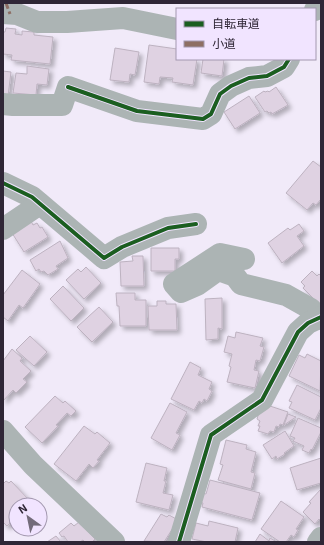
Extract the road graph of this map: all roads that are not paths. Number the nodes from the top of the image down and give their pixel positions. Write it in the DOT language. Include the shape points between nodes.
graph roads {
  1 [pos="124,10"];
  2 [pos="3,13"];
  3 [pos="176,29"];
  4 [pos="289,60"];
  5 [pos="3,104"];
  6 [pos="3,183"];
  7 [pos="40,204"];
  8 [pos="196,224"];
  9 [pos="3,229"];
  10 [pos="244,260"];
  11 [pos="319,318"];
  12 [pos="3,431"];
  13 [pos="321,538"];
  14 [pos="114,542"];
  15 [pos="179,542"];
  16 [pos="318,542"];
  1 -- 2 [label="street" via="67,22 37,22 17,14"];
  1 -- 3 [label="street"];
  4 -- 5 [label="street" via="267,76 249,78 231,86 220,94 211,114 202,119 137,111 68,87 62,105"];
  6 -- 7 [label="street" via="32,197"];
  7 -- 8 [label="street" via="104,258 122,247 168,228"];
  7 -- 9 [label="street"];
  10 -- 11 [label="street" via="220,254 174,284 181,292 197,285 218,270 235,276 240,284 286,295 311,309"];
  11 -- 15 [label="street" via="298,332 262,400 211,435"];
  12 -- 14 [label="street" via="33,465"];
  13 -- 16 [label="street"];
}
